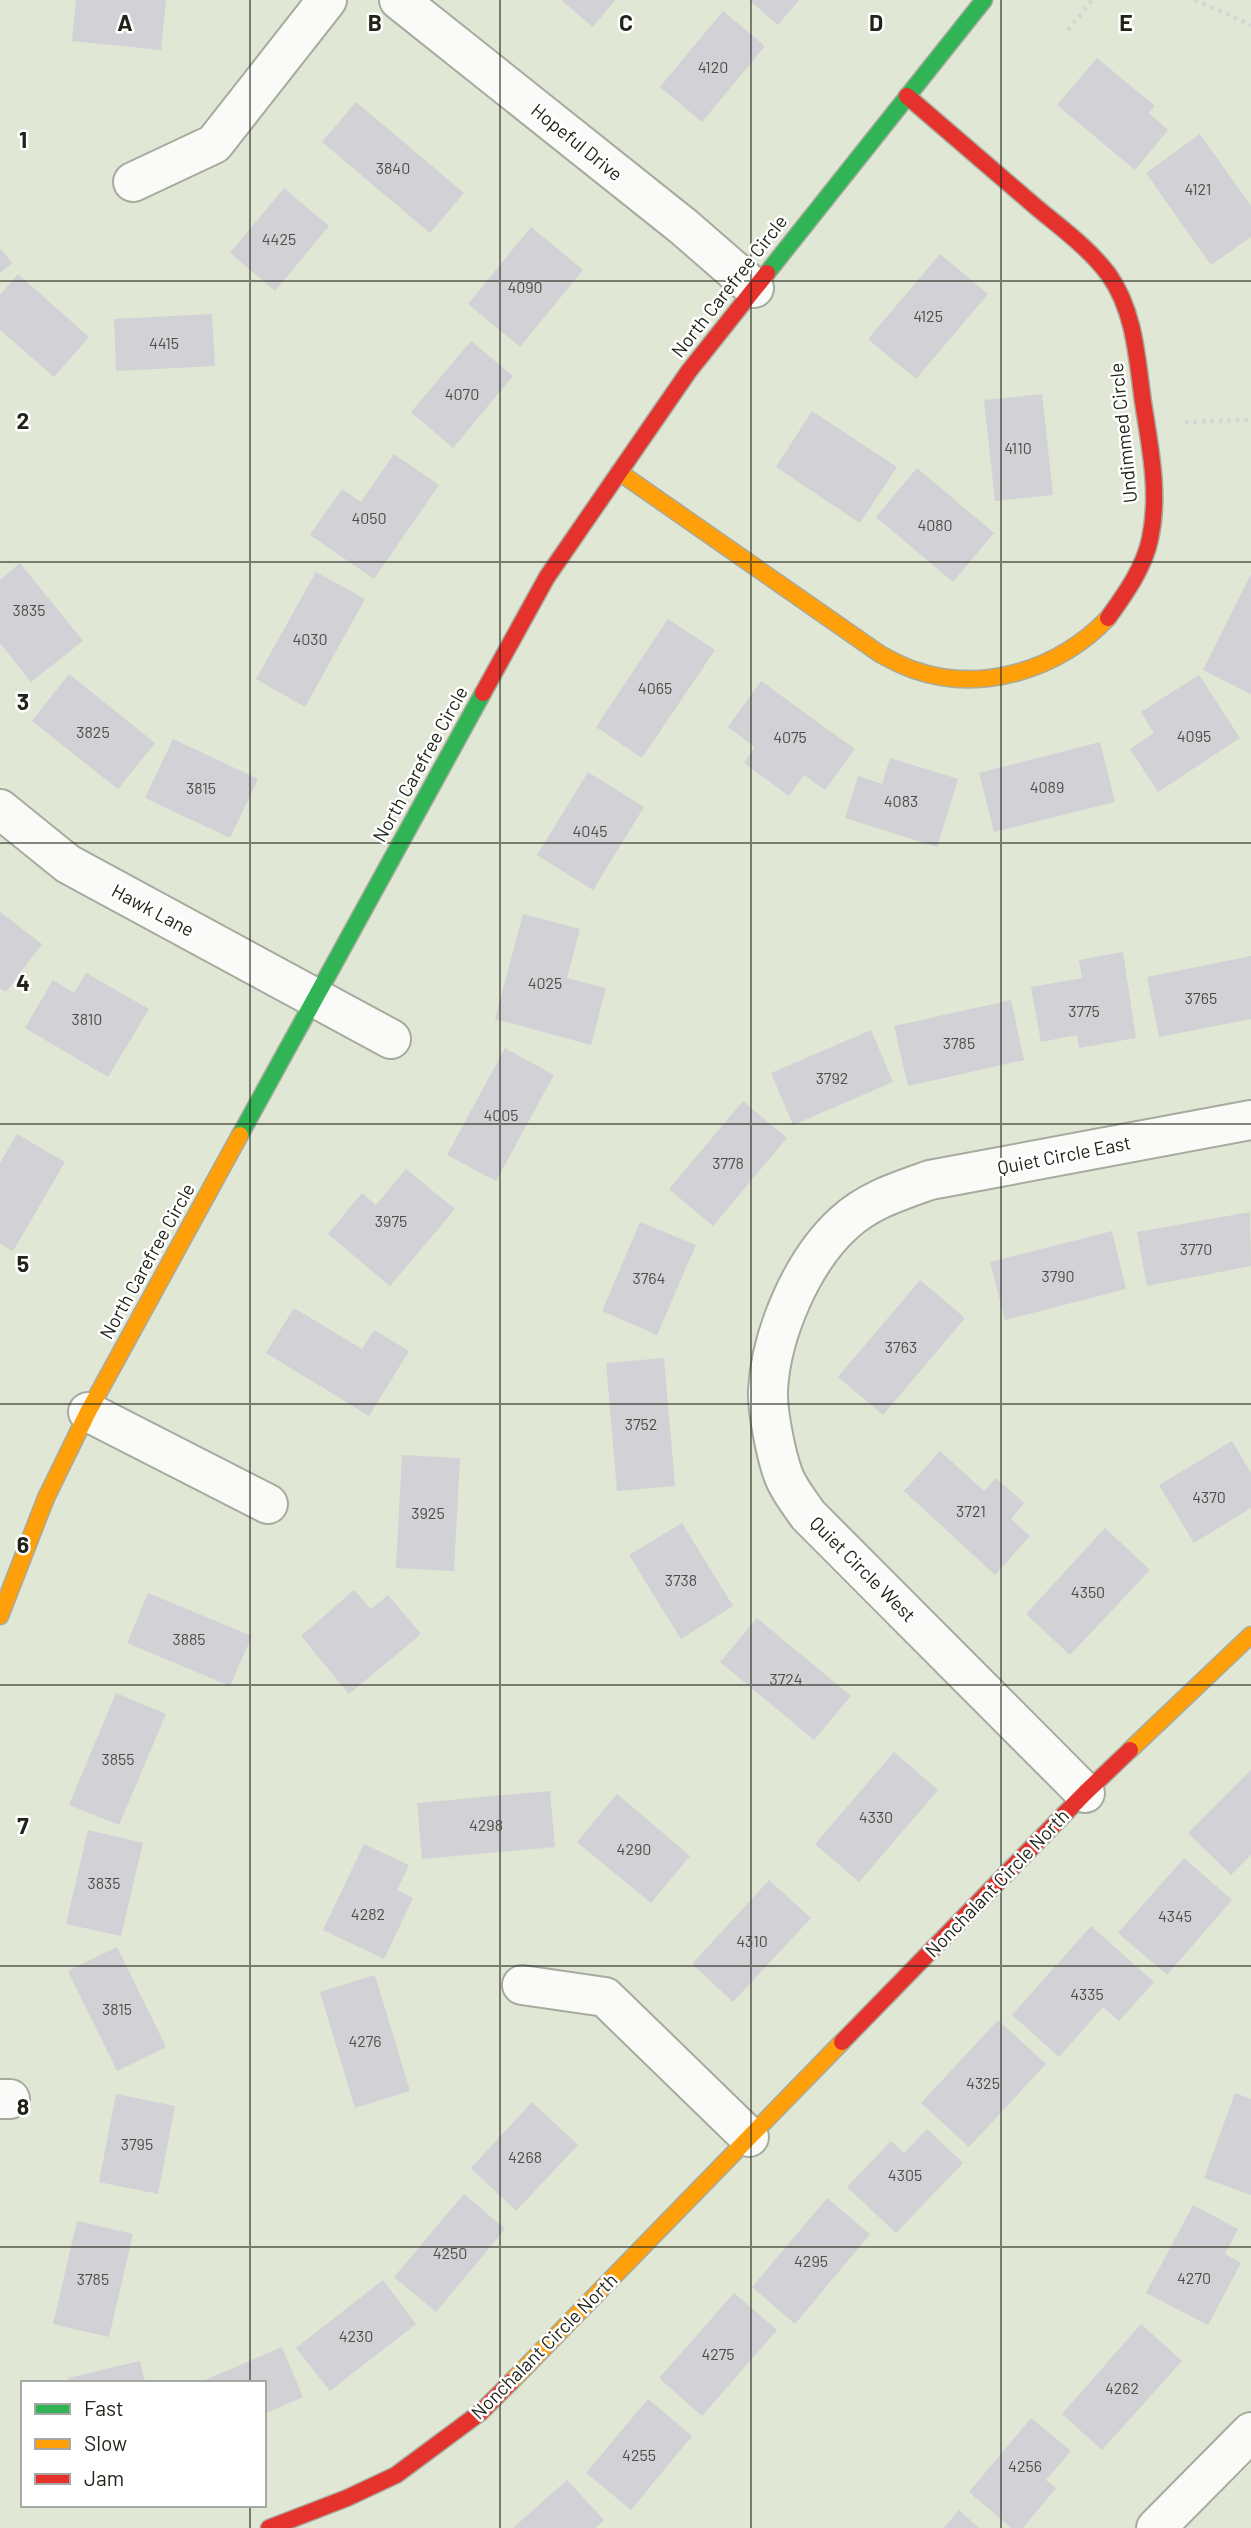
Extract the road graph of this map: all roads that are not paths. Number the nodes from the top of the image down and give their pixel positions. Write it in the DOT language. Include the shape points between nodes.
graph roads {
  1 [pos="327,0"];
  2 [pos="399,0"];
  3 [pos="984,0"];
  4 [pos="907,96"];
  5 [pos="133,181"];
  6 [pos="754,288"];
  7 [pos="619,472"];
  8 [pos="0,809"];
  9 [pos="315,998"];
  10 [pos="391,1039"];
  11 [pos="1251,1120"];
  12 [pos="880,1198"];
  13 [pos="88,1412"];
  14 [pos="268,1504"];
  15 [pos="0,1616"];
  16 [pos="1251,1635"];
  17 [pos="1085,1793"];
  18 [pos="522,1985"];
  19 [pos="749,2137"];
  20 [pos="1251,2432"];
  21 [pos="269,2528"];
  22 [pos="1156,2528"];
  1 -- 5 [label="street" via="214,144"];
  2 -- 6 [label="street, Hopeful Drive"];
  3 -- 4 [label="street, North Carefree Circle"];
  4 -- 6 [label="street, North Carefree Circle"];
  4 -- 7 [label="street, Undimmed Circle" via="1097,261 1130,315 1154,486 1152,524 1137,574 1114,612 1080,645 1044,665 1000,678 956,678 916,671 880,654"];
  6 -- 7 [label="street, North Carefree Circle"];
  7 -- 9 [label="street, North Carefree Circle" via="547,577"];
  8 -- 9 [label="street, Hawk Lane" via="68,864"];
  9 -- 10 [label="street, Hawk Lane"];
  9 -- 13 [label="street, North Carefree Circle"];
  11 -- 12 [label="street, Quiet Circle East" via="930,1180"];
  12 -- 17 [label="street, Quiet Circle West" via="844,1223 816,1256 777,1336 768,1391 783,1476 808,1515"];
  13 -- 14 [label="street"];
  13 -- 15 [label="street, North Carefree Circle" via="46,1498"];
  16 -- 17 [label="street, Nonchalant Circle North"];
  17 -- 19 [label="street, Nonchalant Circle North"];
  18 -- 19 [label="street" via="605,1997"];
  19 -- 21 [label="street, Nonchalant Circle North" via="481,2412 396,2475"];
  20 -- 22 [label="street"];
}
